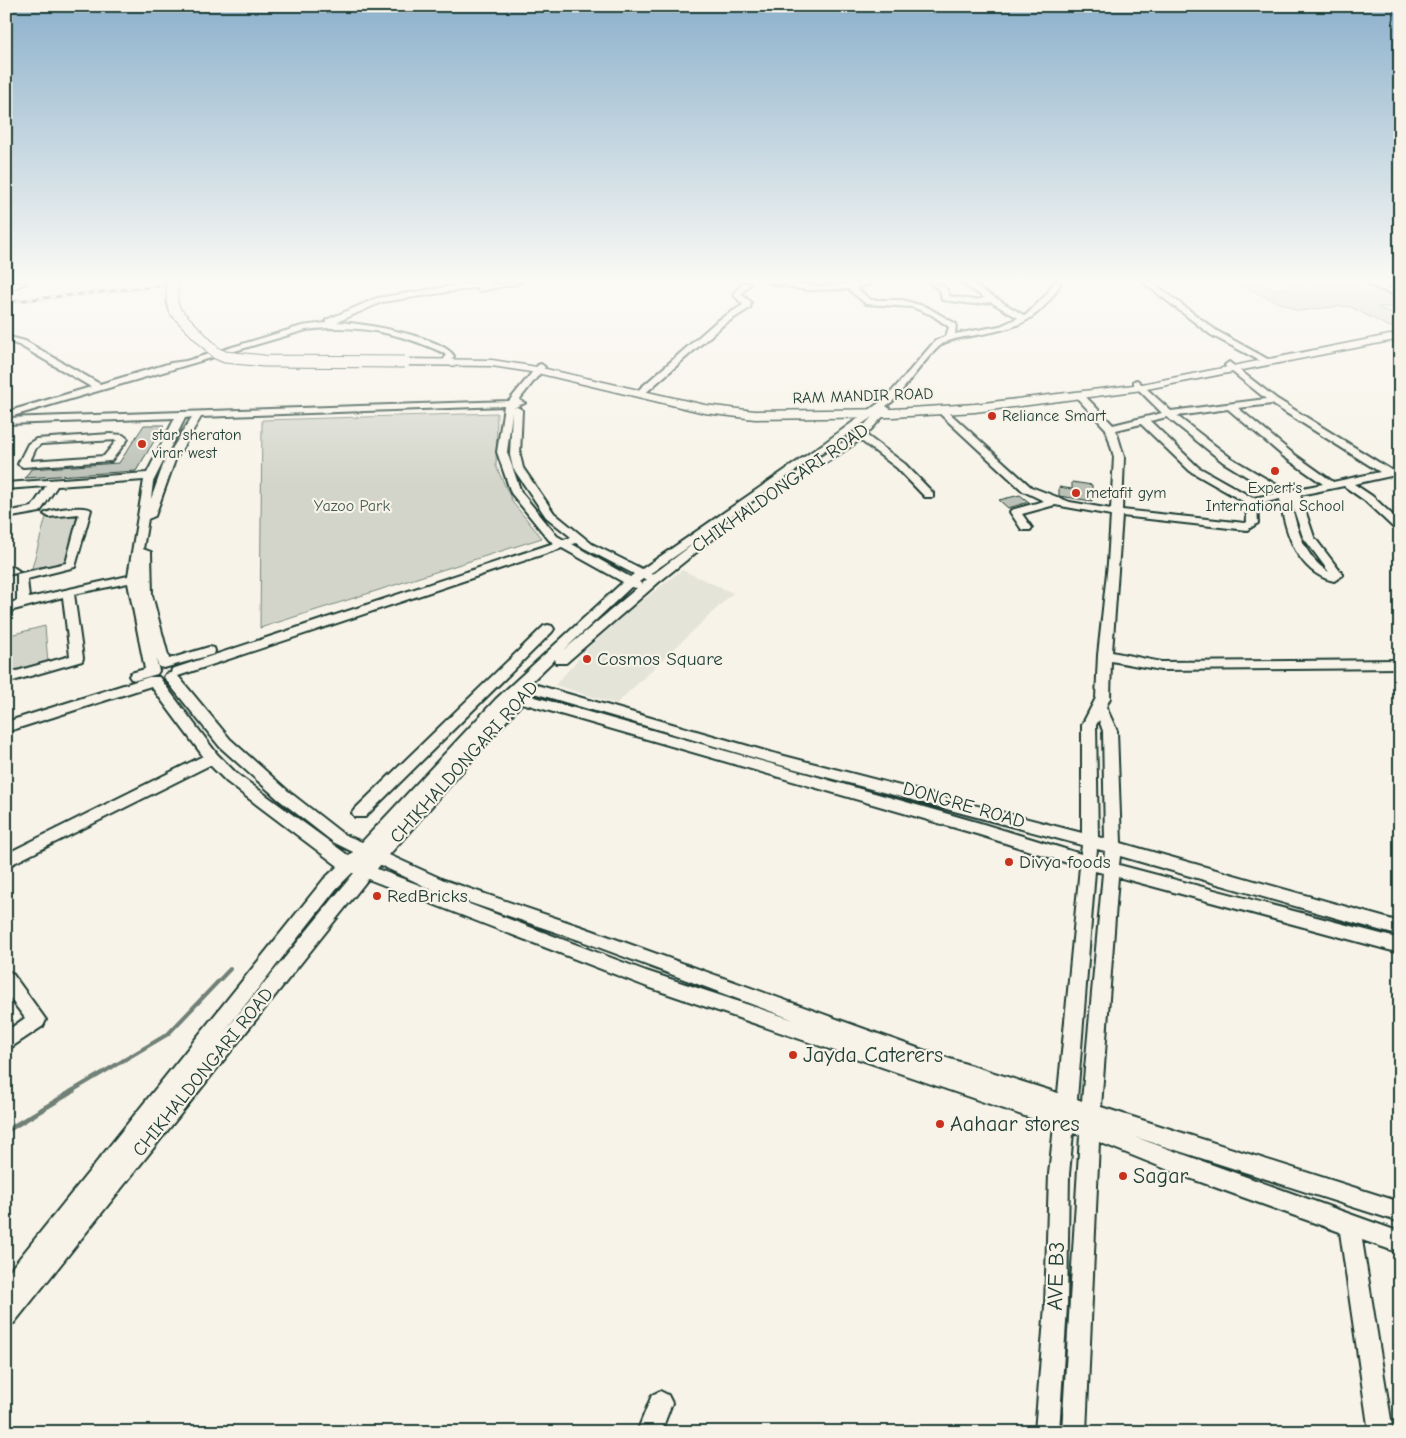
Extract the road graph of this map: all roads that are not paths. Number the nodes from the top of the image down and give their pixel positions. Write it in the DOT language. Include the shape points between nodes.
graph roads {
  1 [pos="34,350"];
  2 [pos="213,350"];
  3 [pos="230,350"];
  4 [pos="235,350"];
  5 [pos="446,350"];
  6 [pos="689,350"];
  7 [pos="931,350"];
  8 [pos="1247,350"];
  9 [pos="1310,350"];
  10 [pos="1321,350"];
  11 [pos="407,359"];
  12 [pos="448,359"];
  13 [pos="1266,360"];
  14 [pos="187,364"];
  15 [pos="1232,367"];
  16 [pos="544,370"];
  17 [pos="1139,385"];
  18 [pos="99,387"];
  19 [pos="642,391"];
  20 [pos="1081,396"];
  21 [pos="1274,401"];
  22 [pos="515,405"];
  23 [pos="1231,407"];
  24 [pos="880,409"];
  25 [pos="941,410"];
  26 [pos="1170,414"];
  27 [pos="197,416"];
  28 [pos="181,417"];
  29 [pos="1142,419"];
  30 [pos="8,420"];
  31 [pos="121,422"];
  32 [pos="70,423"];
  33 [pos="1111,428"];
  34 [pos="860,435"];
  35 [pos="110,437"];
  36 [pos="58,439"];
  37 [pos="1394,472"];
  38 [pos="151,476"];
  39 [pos="1345,482"];
  40 [pos="53,483"];
  41 [pos="1331,485"];
  42 [pos="6,486"];
  43 [pos="1289,494"];
  44 [pos="929,495"];
  45 [pos="1053,502"];
  46 [pos="1251,502"];
  47 [pos="1117,512"];
  48 [pos="49,514"];
  49 [pos="6,515"];
  50 [pos="1026,528"];
  51 [pos="1400,528"];
  52 [pos="574,535"];
  53 [pos="557,541"];
  54 [pos="1325,558"];
  55 [pos="1310,560"];
  56 [pos="133,578"];
  57 [pos="642,581"];
  58 [pos="68,592"];
  59 [pos="7,604"];
  60 [pos="23,604"];
  61 [pos="548,629"];
  62 [pos="1400,654"];
  63 [pos="1104,655"];
  64 [pos="1242,662"];
  65 [pos="1400,664"];
  66 [pos="171,669"];
  67 [pos="153,675"];
  68 [pos="6,679"];
  69 [pos="524,692"];
  70 [pos="1100,709"];
  71 [pos="6,717"];
  72 [pos="6,728"];
  73 [pos="212,758"];
  74 [pos="360,813"];
  75 [pos="1090,841"];
  76 [pos="1113,847"];
  77 [pos="372,853"];
  78 [pos="6,861"];
  79 [pos="1089,863"];
  80 [pos="357,868"];
  81 [pos="1112,869"];
  82 [pos="1400,929"];
  83 [pos="1400,946"];
  84 [pos="6,980"];
  85 [pos="8,1037"];
  86 [pos="1064,1111"];
  87 [pos="1091,1121"];
  88 [pos="1400,1212"];
  89 [pos="1349,1225"];
  90 [pos="1400,1243"];
  91 [pos="6,1293"];
  92 [pos="6,1314"];
  93 [pos="660,1403"];
  94 [pos="649,1432"];
  95 [pos="1047,1432"];
  96 [pos="1074,1432"];
  97 [pos="1381,1432"];
  1 -- 18 [label="street"];
  2 -- 11 [label="main road, RAM MANDIR ROAD, bridge" via="225,357 264,361"];
  3 -- 11 [label="main road" via="236,354 266,357"];
  4 -- 14 [label="street"];
  5 -- 12 [label="street"];
  6 -- 19 [label="street"];
  7 -- 24 [label="street" via="906,383"];
  8 -- 13 [label="street"];
  9 -- 13 [label="main road"];
  10 -- 13 [label="main road"];
  11 -- 12 [label="main road, RAM MANDIR ROAD"];
  12 -- 16 [label="main road, RAM MANDIR ROAD"];
  13 -- 15 [label="main road"];
  14 -- 18 [label="street"];
  14 -- 30 [label="street" via="177,370"];
  15 -- 17 [label="main road"];
  15 -- 21 [label="street"];
  16 -- 19 [label="main road, RAM MANDIR ROAD"];
  16 -- 22 [label="street"];
  17 -- 20 [label="main road, RAM MANDIR ROAD"];
  17 -- 24 [label="main road"];
  17 -- 26 [label="street"];
  18 -- 30 [label="street"];
  19 -- 24 [label="main road, RAM MANDIR ROAD" via="705,409 755,415"];
  20 -- 25 [label="main road, RAM MANDIR ROAD"];
  20 -- 33 [label="street"];
  21 -- 23 [label="street"];
  21 -- 37 [label="street"];
  22 -- 27 [label="street"];
  22 -- 52 [label="street" via="518,468 550,515"];
  22 -- 53 [label="street" via="502,452 516,493"];
  23 -- 26 [label="street"];
  23 -- 41 [label="street" via="1287,454"];
  24 -- 25 [label="main road, RAM MANDIR ROAD"];
  24 -- 34 [label="street, CHIKHALDONGARI ROAD"];
  24 -- 57 [label="street, CHIKHALDONGARI ROAD"];
  25 -- 45 [label="street" via="1027,489"];
  26 -- 29 [label="street"];
  26 -- 43 [label="street" via="1226,460"];
  27 -- 28 [label="street"];
  27 -- 66 [label="street" via="170,460 151,510 145,555 149,612"];
  28 -- 30 [label="street"];
  28 -- 31 [label="street"];
  28 -- 38 [label="street"];
  29 -- 33 [label="street"];
  29 -- 46 [label="street" via="1194,469"];
  30 -- 32 [label="street"];
  31 -- 32 [label="street"];
  31 -- 35 [label="street"];
  32 -- 36 [label="street"];
  33 -- 47 [label="street" via="1119,457"];
  34 -- 44 [label="street" via="901,466"];
  34 -- 57 [label="street, CHIKHALDONGARI ROAD"];
  35 -- 36 [label="street"];
  35 -- 36 [label="street" via="123,439 107,459 23,464 35,444"];
  37 -- 39 [label="street"];
  38 -- 40 [label="street"];
  38 -- 56 [label="street"];
  39 -- 41 [label="street"];
  39 -- 51 [label="street"];
  40 -- 42 [label="street"];
  40 -- 49 [label="street" via="36,510"];
  41 -- 43 [label="street"];
  43 -- 46 [label="street"];
  43 -- 54 [label="street" via="1308,536"];
  43 -- 55 [label="street" via="1292,532"];
  45 -- 47 [label="street"];
  45 -- 50 [label="street" via="1015,512"];
  46 -- 47 [label="street" via="1252,523 1247,527"];
  47 -- 63 [label="street"];
  48 -- 60 [label="street" via="86,510 71,565 21,577"];
  52 -- 53 [label="street"];
  52 -- 57 [label="street"];
  53 -- 57 [label="street"];
  53 -- 66 [label="street"];
  54 -- 55 [label="street"];
  54 -- 55 [label="street" via="1337,575 1334,577 1323,574"];
  56 -- 58 [label="street"];
  56 -- 67 [label="street"];
  57 -- 69 [label="street, CHIKHALDONGARI ROAD"];
  57 -- 77 [label="street, CHIKHALDONGARI ROAD" via="501,702"];
  58 -- 60 [label="street"];
  58 -- 68 [label="street" via="77,658"];
  59 -- 60 [label="street"];
  61 -- 74 [label="street"];
  62 -- 64 [label="street"];
  63 -- 64 [label="street" via="1161,666"];
  63 -- 70 [label="street"];
  64 -- 65 [label="street"];
  66 -- 67 [label="street"];
  66 -- 77 [label="street" via="225,743 283,796 338,838"];
  67 -- 71 [label="street"];
  67 -- 72 [label="street"];
  67 -- 73 [label="street"];
  69 -- 75 [label="street, DONGRE ROAD"];
  69 -- 77 [label="street, CHIKHALDONGARI ROAD"];
  69 -- 79 [label="street, DONGRE ROAD"];
  70 -- 75 [label="street, AVE B3" via="1089,725"];
  70 -- 76 [label="street, AVE B3" via="1110,731"];
  73 -- 78 [label="street"];
  73 -- 80 [label="street" via="232,778"];
  75 -- 76 [label="street, DONGRE ROAD"];
  75 -- 79 [label="street, AVE B3"];
  76 -- 81 [label="street, AVE B3"];
  76 -- 82 [label="street, DONGRE ROAD"];
  77 -- 80 [label="street, CHIKHALDONGARI ROAD"];
  77 -- 86 [label="street" via="439,885 582,934"];
  79 -- 81 [label="street, DONGRE ROAD"];
  79 -- 86 [label="street, AVE B3"];
  80 -- 86 [label="street" via="645,978"];
  80 -- 91 [label="street, CHIKHALDONGARI ROAD" via="330,884"];
  80 -- 92 [label="street, CHIKHALDONGARI ROAD"];
  81 -- 83 [label="street, DONGRE ROAD"];
  81 -- 87 [label="street, AVE B3"];
  84 -- 85 [label="street" via="37,1020"];
  86 -- 87 [label="street"];
  86 -- 95 [label="street, AVE B3"];
  87 -- 88 [label="street" via="1116,1122"];
  87 -- 89 [label="street" via="1181,1165"];
  87 -- 96 [label="street, AVE B3"];
  89 -- 90 [label="street"];
  89 -- 97 [label="street"];
  93 -- 94 [label="street"];
}
